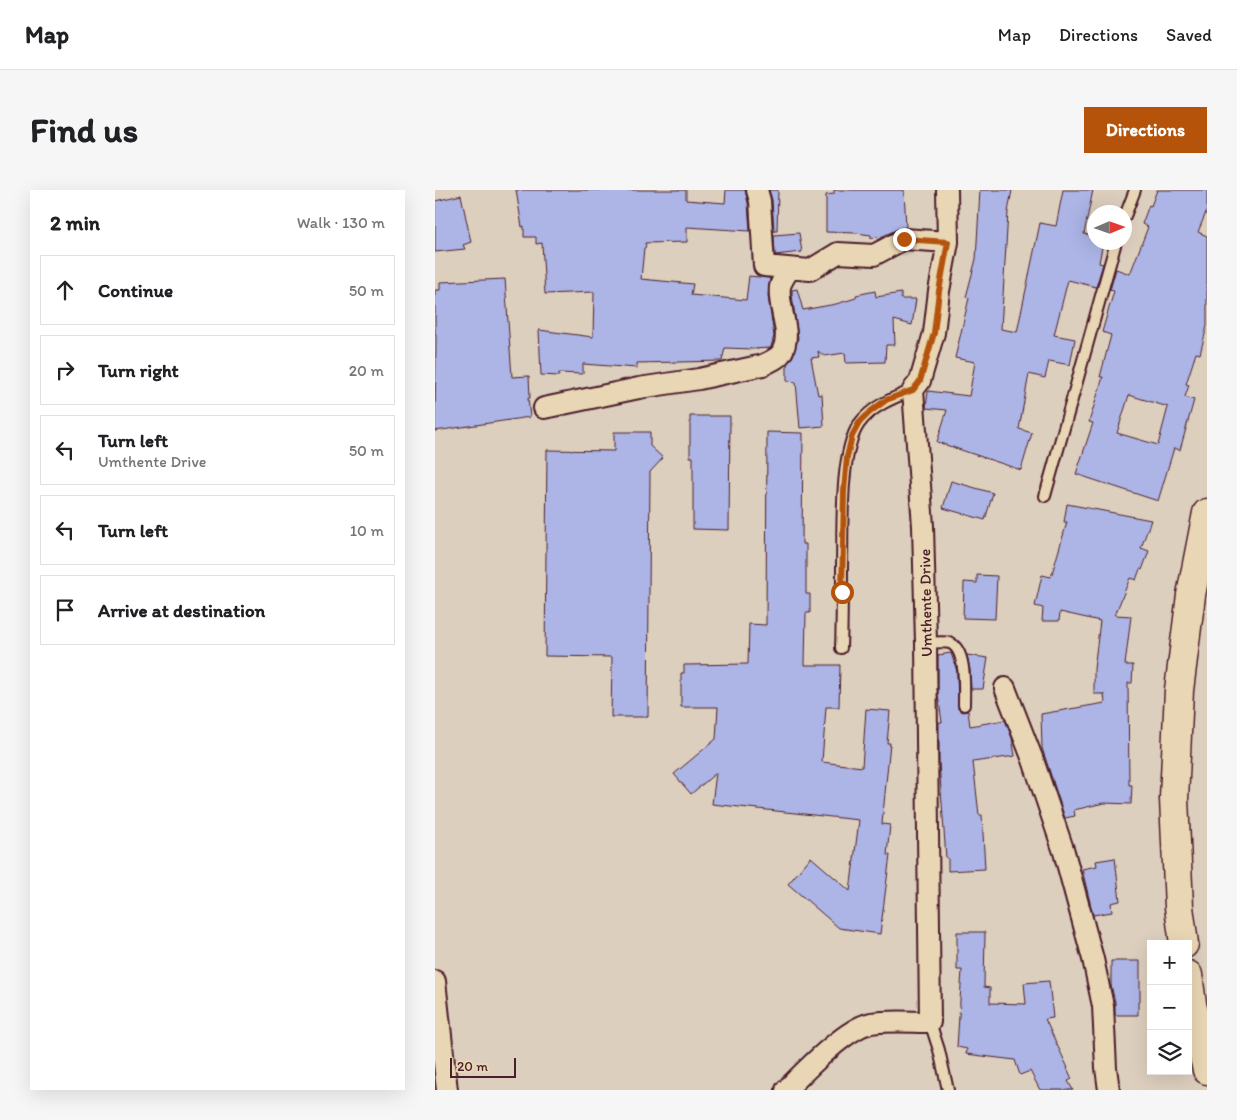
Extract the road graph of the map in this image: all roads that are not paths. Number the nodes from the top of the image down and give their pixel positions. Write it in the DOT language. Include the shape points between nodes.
graph roads {
  1 [pos="757,190"];
  2 [pos="947,190"];
  3 [pos="1135,190"];
  4 [pos="1129,205"];
  5 [pos="948,242"];
  6 [pos="1114,250"];
  7 [pos="789,269"];
  8 [pos="913,390"];
  9 [pos="544,408"];
  10 [pos="1045,496"];
  11 [pos="1207,513"];
  12 [pos="926,643"];
  13 [pos="841,648"];
  14 [pos="1005,688"];
  15 [pos="964,705"];
  16 [pos="1183,940"];
  17 [pos="435,981"];
  18 [pos="1189,985"];
  19 [pos="929,1022"];
  20 [pos="439,1059"];
  21 [pos="1207,1070"];
  22 [pos="447,1090"];
  23 [pos="786,1090"];
  24 [pos="948,1090"];
  25 [pos="1109,1090"];
  1 -- 7 [label="street" via="764,266"];
  2 -- 5 [label="street"];
  3 -- 4 [label="lane"];
  5 -- 7 [label="street" via="904,239 873,256 838,252 810,270"];
  5 -- 8 [label="street" via="934,333 920,381"];
  6 -- 10 [label="lane"];
  7 -- 9 [label="street" via="780,286 786,338 782,353 772,361 736,371"];
  8 -- 12 [label="street, Umthente Drive" via="923,526"];
  8 -- 13 [label="lane" via="886,400 870,412 852,436 844,491"];
  11 -- 16 [label="street" via="1191,595 1179,690 1174,799"];
  12 -- 15 [label="lane" via="947,642 958,650 963,665"];
  12 -- 19 [label="street, Umthente Drive"];
  14 -- 25 [label="street" via="1064,852 1093,960 1103,1006"];
  17 -- 20 [label="street"];
  18 -- 21 [label="street"];
  19 -- 23 [label="street" via="876,1023 856,1028"];
  19 -- 24 [label="lane"];
  20 -- 22 [label="street"];
}
